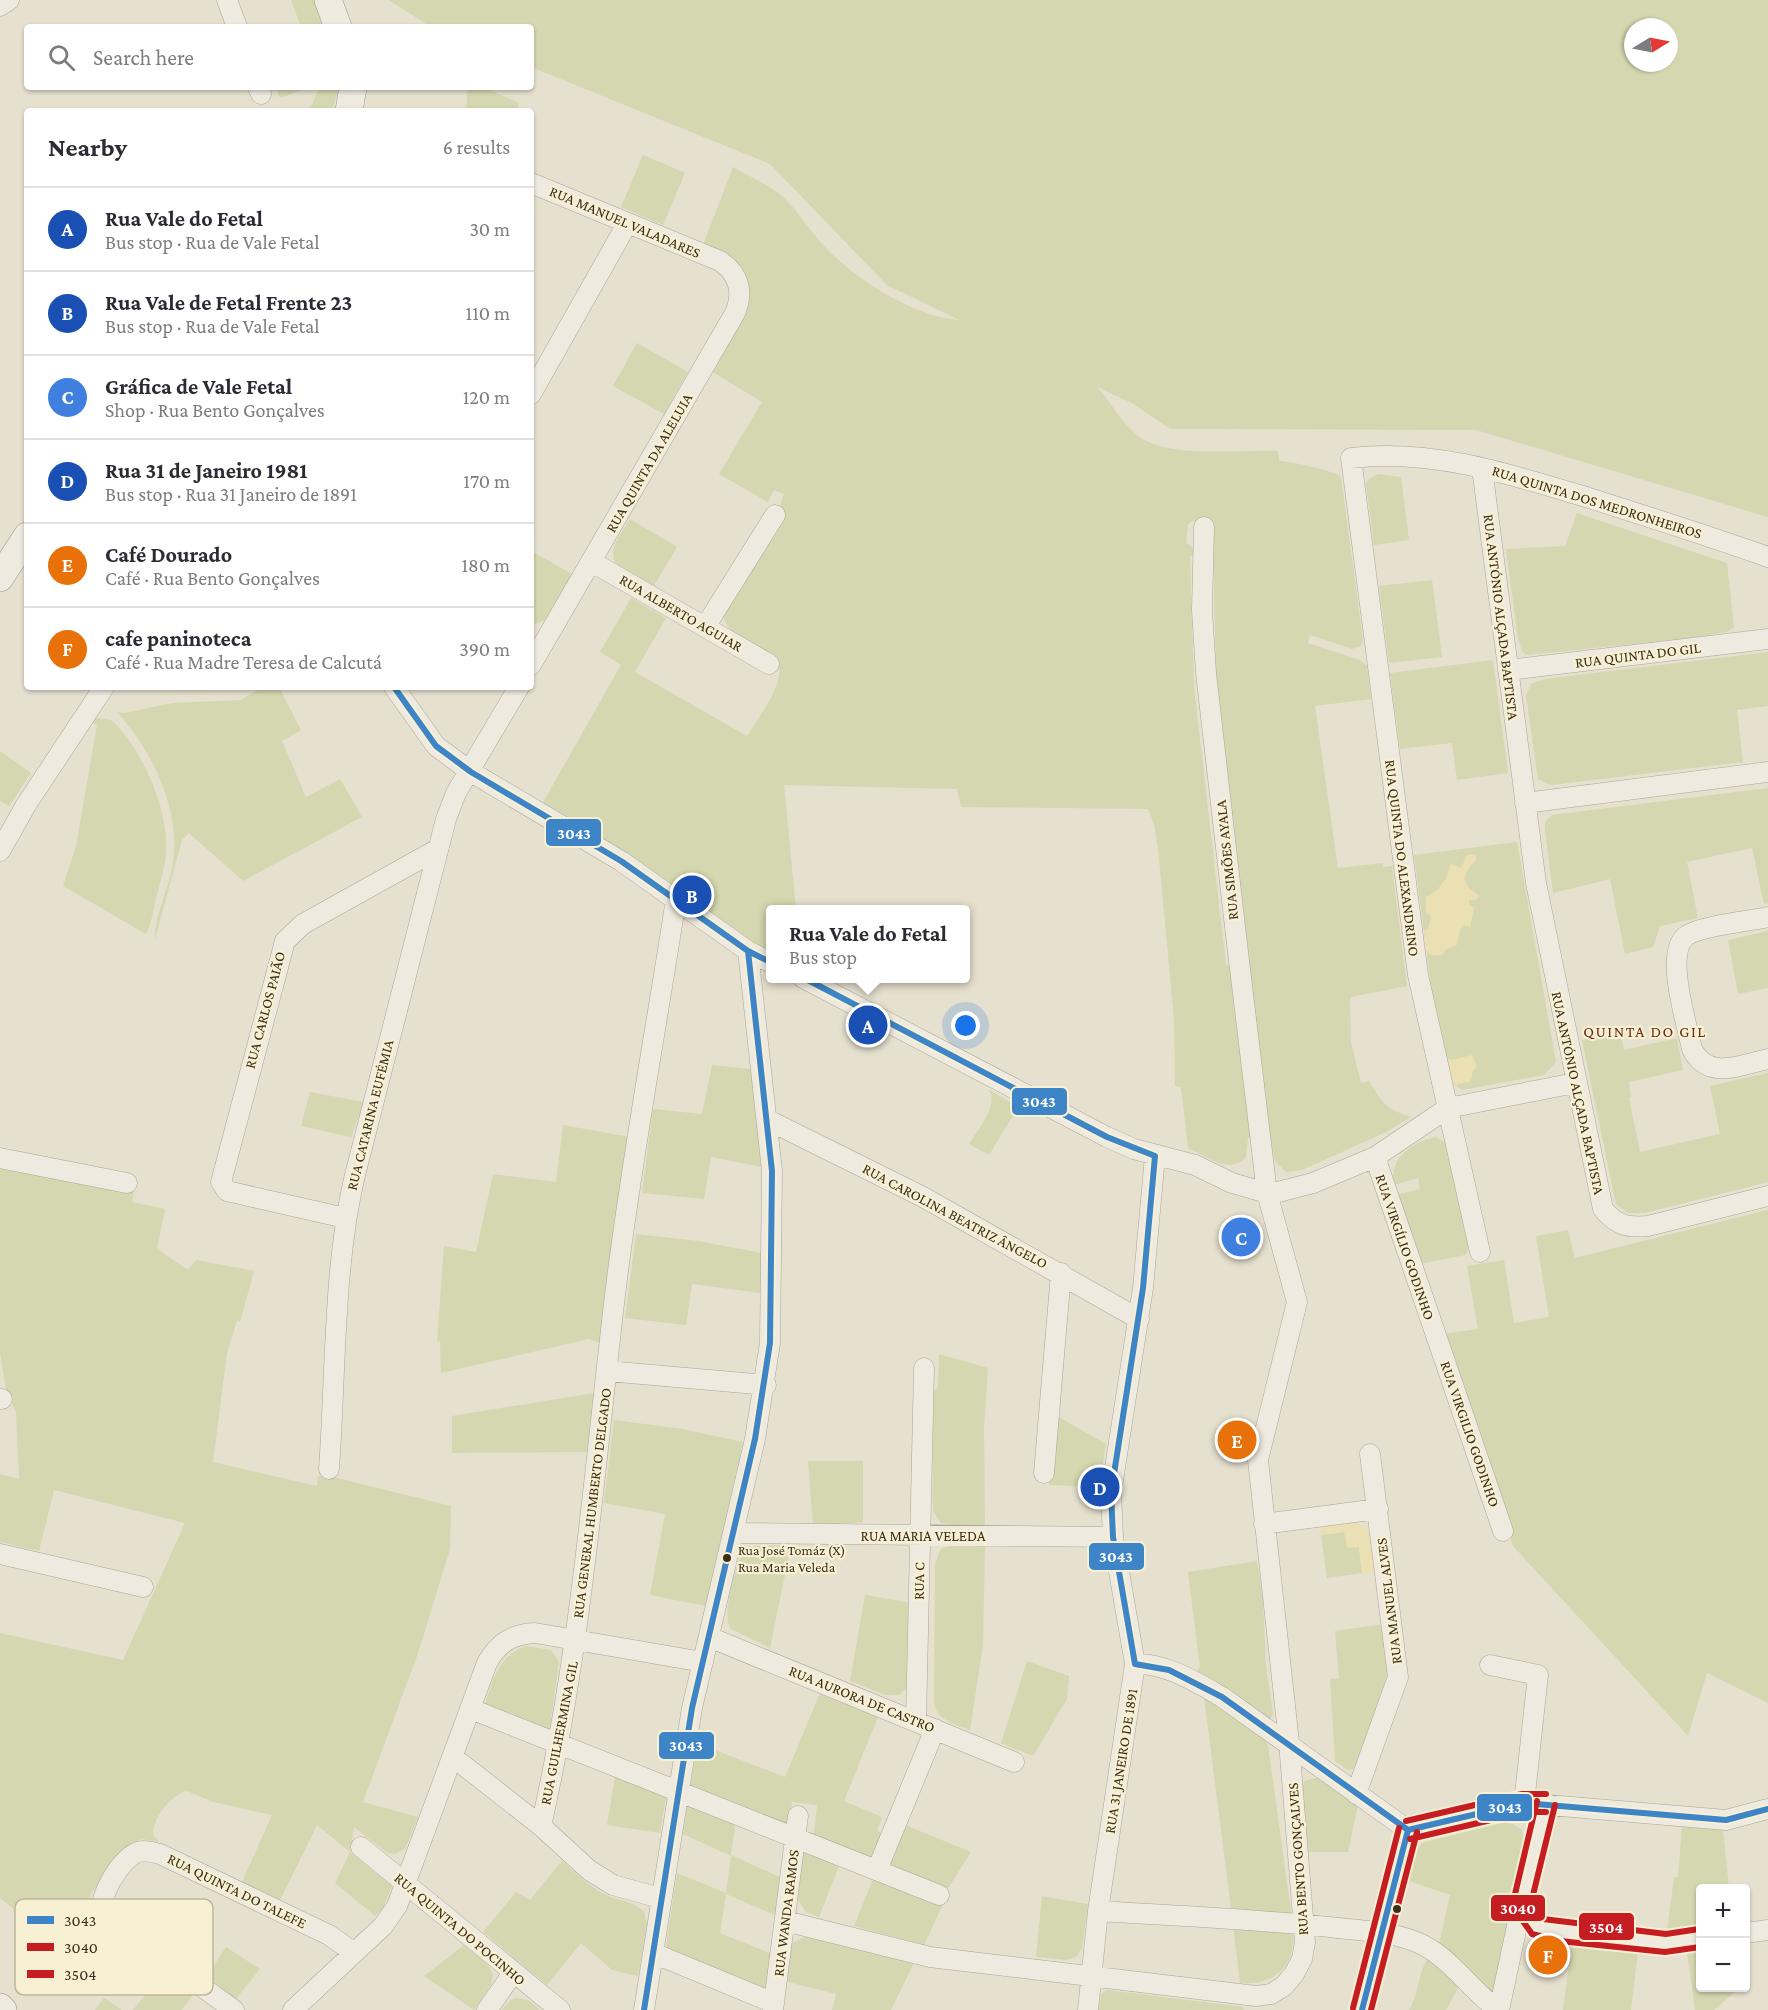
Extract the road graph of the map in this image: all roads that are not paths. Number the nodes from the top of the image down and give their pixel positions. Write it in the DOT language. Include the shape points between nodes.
graph roads {
  1 [pos="9,0"];
  2 [pos="227,0"];
  3 [pos="328,0"];
  4 [pos="0,6"];
  5 [pos="236,24"];
  6 [pos="337,24"];
  7 [pos="352,90"];
  8 [pos="350,108"];
  9 [pos="534,184"];
  10 [pos="627,224"];
  11 [pos="720,261"];
  12 [pos="534,389"];
  13 [pos="1351,458"];
  14 [pos="1482,468"];
  15 [pos="775,515"];
  16 [pos="1204,527"];
  17 [pos="24,541"];
  18 [pos="1768,557"];
  19 [pos="592,562"];
  20 [pos="0,578"];
  21 [pos="705,627"];
  22 [pos="1768,639"];
  23 [pos="534,654"];
  24 [pos="769,664"];
  25 [pos="1508,670"];
  26 [pos="102,690"];
  27 [pos="396,690"];
  28 [pos="517,690"];
  29 [pos="471,772"];
  30 [pos="1768,772"];
  31 [pos="1525,803"];
  32 [pos="438,849"];
  33 [pos="0,851"];
  34 [pos="676,899"];
  35 [pos="1768,917"];
  36 [pos="748,951"];
  37 [pos="766,960"];
  38 [pos="813,983"];
  39 [pos="1768,1059"];
  40 [pos="1575,1083"];
  41 [pos="1448,1108"];
  42 [pos="768,1120"];
  43 [pos="1155,1156"];
  44 [pos="1375,1157"];
  45 [pos="0,1158"];
  46 [pos="127,1183"];
  47 [pos="1267,1192"];
  48 [pos="1768,1196"];
  49 [pos="345,1218"];
  50 [pos="1480,1252"];
  51 [pos="1060,1273"];
  52 [pos="1139,1319"];
  53 [pos="1436,1337"];
  54 [pos="924,1368"];
  55 [pos="607,1371"];
  56 [pos="766,1385"];
  57 [pos="1370,1454"];
  58 [pos="329,1469"];
  59 [pos="1044,1473"];
  60 [pos="1378,1509"];
  61 [pos="1264,1524"];
  62 [pos="1503,1532"];
  63 [pos="734,1533"];
  64 [pos="920,1536"];
  65 [pos="1113,1537"];
  66 [pos="0,1554"];
  67 [pos="143,1587"];
  68 [pos="709,1637"];
  69 [pos="577,1639"];
  70 [pos="703,1662"];
  71 [pos="1135,1664"];
  72 [pos="1490,1665"];
  73 [pos="471,1708"];
  74 [pos="916,1721"];
  75 [pos="935,1729"];
  76 [pos="1289,1742"];
  77 [pos="560,1743"];
  78 [pos="453,1757"];
  79 [pos="1014,1762"];
  80 [pos="677,1791"];
  81 [pos="1356,1794"];
  82 [pos="1524,1803"];
  83 [pos="1545,1803"];
  84 [pos="1768,1809"];
  85 [pos="798,1816"];
  86 [pos="541,1826"];
  87 [pos="1408,1830"];
  88 [pos="795,1838"];
  89 [pos="361,1846"];
  90 [pos="877,1870"];
  91 [pos="405,1883"];
  92 [pos="939,1895"];
  93 [pos="1524,1895"];
  94 [pos="660,1898"];
  95 [pos="102,1899"];
  96 [pos="1098,1911"];
  97 [pos="785,1921"];
  98 [pos="1304,1924"];
  99 [pos="1768,1930"];
  100 [pos="1750,1932"];
  101 [pos="1381,1933"];
  102 [pos="1696,1939"];
  103 [pos="354,1953"];
  104 [pos="653,1953"];
  105 [pos="513,1973"];
  106 [pos="1092,1976"];
  107 [pos="213,1995"];
  108 [pos="774,2006"];
  109 [pos="234,2010"];
  110 [pos="293,2010"];
  111 [pos="487,2010"];
  112 [pos="560,2010"];
  113 [pos="644,2010"];
  114 [pos="1088,2010"];
  115 [pos="1363,2010"];
  116 [pos="1498,2010"];
  1 -- 4 [label="street"];
  2 -- 5 [label="street"];
  3 -- 6 [label="street"];
  7 -- 8 [label="street"];
  9 -- 10 [label="street, RUA MANUEL VALADARES"];
  10 -- 11 [label="street, RUA MANUEL VALADARES"];
  10 -- 12 [label="street"];
  11 -- 19 [label="street, RUA QUINTA DA ALELUIA" via="734,273 740,303"];
  13 -- 14 [label="street, RUA QUINTA DOS MEDRONHEIROS" via="1398,455"];
  13 -- 41 [label="street, RUA QUINTA DO ALEXANDRINO" via="1418,975"];
  14 -- 18 [label="street, RUA QUINTA DOS MEDRONHEIROS" via="1694,530"];
  14 -- 25 [label="street, RUA ANTÓNIO ALÇADA BAPTISTA"];
  15 -- 21 [label="street"];
  16 -- 47 [label="street, RUA SIMÕES AYALA" via="1202,610 1206,673"];
  17 -- 20 [label="street"];
  19 -- 21 [label="street, RUA ALBERTO AGUIAR"];
  19 -- 23 [label="street, RUA QUINTA DA ALELUIA"];
  21 -- 24 [label="street, RUA ALBERTO AGUIAR"];
  22 -- 25 [label="street, RUA QUINTA DO GIL"];
  25 -- 31 [label="street, RUA ANTÓNIO ALÇADA BAPTISTA"];
  26 -- 33 [label="street"];
  27 -- 29 [label="street" via="436,746"];
  28 -- 29 [label="street"];
  29 -- 32 [label="street, RUA CATARINA EUFÉMIA" via="456,793"];
  29 -- 34 [label="street" via="621,861"];
  30 -- 31 [label="street"];
  31 -- 40 [label="street, RUA ANTÓNIO ALÇADA BAPTISTA" via="1536,883"];
  32 -- 49 [label="street, RUA CATARINA EUFÉMIA"];
  32 -- 49 [label="street, RUA CARLOS PAIÃO" via="303,924 285,941 221,1182 227,1191"];
  34 -- 36 [label="street"];
  34 -- 55 [label="street, RUA GENERAL HUMBERTO DELGADO"];
  35 -- 39 [label="street" via="1685,937 1676,950 1675,966 1692,1049 1698,1061 1722,1069"];
  36 -- 37 [label="street"];
  36 -- 42 [label="street"];
  38 -- 43 [label="street" via="1107,1137"];
  40 -- 41 [label="street"];
  40 -- 48 [label="street, RUA ANTÓNIO ALÇADA BAPTISTA" via="1598,1193 1613,1222 1629,1227 1647,1226"];
  41 -- 44 [label="street"];
  41 -- 50 [label="street, RUA QUINTA DO ALEXANDRINO"];
  42 -- 51 [label="street, RUA CAROLINA BEATRIZ ÂNGELO" via="847,1158"];
  42 -- 56 [label="street" via="773,1223 771,1343"];
  43 -- 47 [label="street" via="1175,1158 1232,1183"];
  43 -- 52 [label="street, RUA 31 JANEIRO DE 1891"];
  44 -- 47 [label="street" via="1295,1189"];
  44 -- 53 [label="street, RUA VIRGÍLIO GODINHO"];
  45 -- 46 [label="street"];
  47 -- 61 [label="street, RUA BENTO GONÇALVES" via="1297,1302 1258,1460"];
  49 -- 58 [label="street, RUA CATARINA EUFÉMIA"];
  51 -- 52 [label="street, RUA CAROLINA BEATRIZ ÂNGELO"];
  51 -- 59 [label="street"];
  52 -- 65 [label="street, RUA 31 JANEIRO DE 1891" via="1114,1470"];
  53 -- 62 [label="street, RUA VIRGILIO GODINHO"];
  54 -- 64 [label="street, RUA C"];
  55 -- 56 [label="street"];
  55 -- 69 [label="street, RUA GENERAL HUMBERTO DELGADO"];
  56 -- 63 [label="street"];
  57 -- 60 [label="street, RUA MANUEL ALVES"];
  60 -- 61 [label="street"];
  60 -- 81 [label="street, RUA MANUEL ALVES" via="1398,1677"];
  61 -- 76 [label="street, RUA BENTO GONÇALVES"];
  63 -- 64 [label="street, RUA MARIA VELEDA"];
  63 -- 68 [label="street"];
  64 -- 65 [label="street, RUA MARIA VELEDA"];
  64 -- 74 [label="street, RUA C"];
  65 -- 71 [label="street, RUA 31 JANEIRO DE 1891"];
  66 -- 67 [label="street"];
  68 -- 70 [label="street"];
  68 -- 74 [label="street, RUA AURORA DE CASTRO"];
  69 -- 70 [label="street"];
  69 -- 73 [label="street, RUA GENERAL HUMBERTO DELGADO" via="523,1634 502,1642 487,1663"];
  69 -- 77 [label="street, RUA GUILHERMINA GIL"];
  70 -- 80 [label="street"];
  71 -- 76 [label="street" via="1157,1666 1198,1683"];
  71 -- 96 [label="street, RUA 31 JANEIRO DE 1891"];
  72 -- 82 [label="street" via="1538,1675"];
  73 -- 77 [label="street"];
  73 -- 78 [label="street, RUA GENERAL HUMBERTO DELGADO"];
  74 -- 75 [label="street, RUA AURORA DE CASTRO"];
  75 -- 79 [label="street, RUA AURORA DE CASTRO"];
  75 -- 90 [label="street"];
  76 -- 81 [label="street"];
  76 -- 98 [label="street, RUA BENTO GONÇALVES"];
  77 -- 80 [label="street"];
  77 -- 86 [label="street, RUA GUILHERMINA GIL"];
  78 -- 86 [label="street"];
  78 -- 91 [label="street, RUA GENERAL HUMBERTO DELGADO"];
  80 -- 88 [label="street"];
  80 -- 94 [label="street"];
  81 -- 87 [label="street"];
  82 -- 83 [label="street"];
  82 -- 87 [label="street"];
  83 -- 84 [label="street" via="1726,1820"];
  83 -- 93 [label="street"];
  85 -- 88 [label="street, RUA WANDA RAMOS"];
  86 -- 94 [label="street" via="613,1885"];
  87 -- 101 [label="street"];
  88 -- 90 [label="street"];
  88 -- 97 [label="street, RUA WANDA RAMOS"];
  89 -- 91 [label="street, RUA QUINTA DO POCINHO"];
  90 -- 92 [label="street"];
  91 -- 103 [label="street, RUA GENERAL HUMBERTO DELGADO" via="397,1906"];
  91 -- 105 [label="street, RUA QUINTA DO POCINHO"];
  93 -- 102 [label="street" via="1528,1914 1538,1927 1666,1943"];
  93 -- 116 [label="street"];
  94 -- 104 [label="street"];
  95 -- 103 [label="street, RUA QUINTA DO TALEFE" via="107,1887 135,1853 160,1854 329,1935"];
  96 -- 98 [label="street"];
  96 -- 106 [label="street, RUA 31 JANEIRO DE 1891"];
  97 -- 106 [label="street, RUA BENTO GONÇALVES" via="930,1957"];
  97 -- 108 [label="street, RUA WANDA RAMOS"];
  98 -- 101 [label="street"];
  98 -- 106 [label="street, RUA BENTO GONÇALVES" via="1302,1959 1289,1980 1271,1994 1256,1996"];
  99 -- 100 [label="street"];
  101 -- 115 [label="street"];
  101 -- 116 [label="street" via="1424,1945"];
  103 -- 110 [label="street, RUA GENERAL HUMBERTO DELGADO"];
  104 -- 108 [label="street"];
  104 -- 113 [label="street"];
  105 -- 111 [label="street"];
  105 -- 112 [label="street, RUA QUINTA DO POCINHO"];
  106 -- 114 [label="street, RUA 31 JANEIRO DE 1891"];
  107 -- 109 [label="street, RUA QUINTA DO TALEFE"];
}
